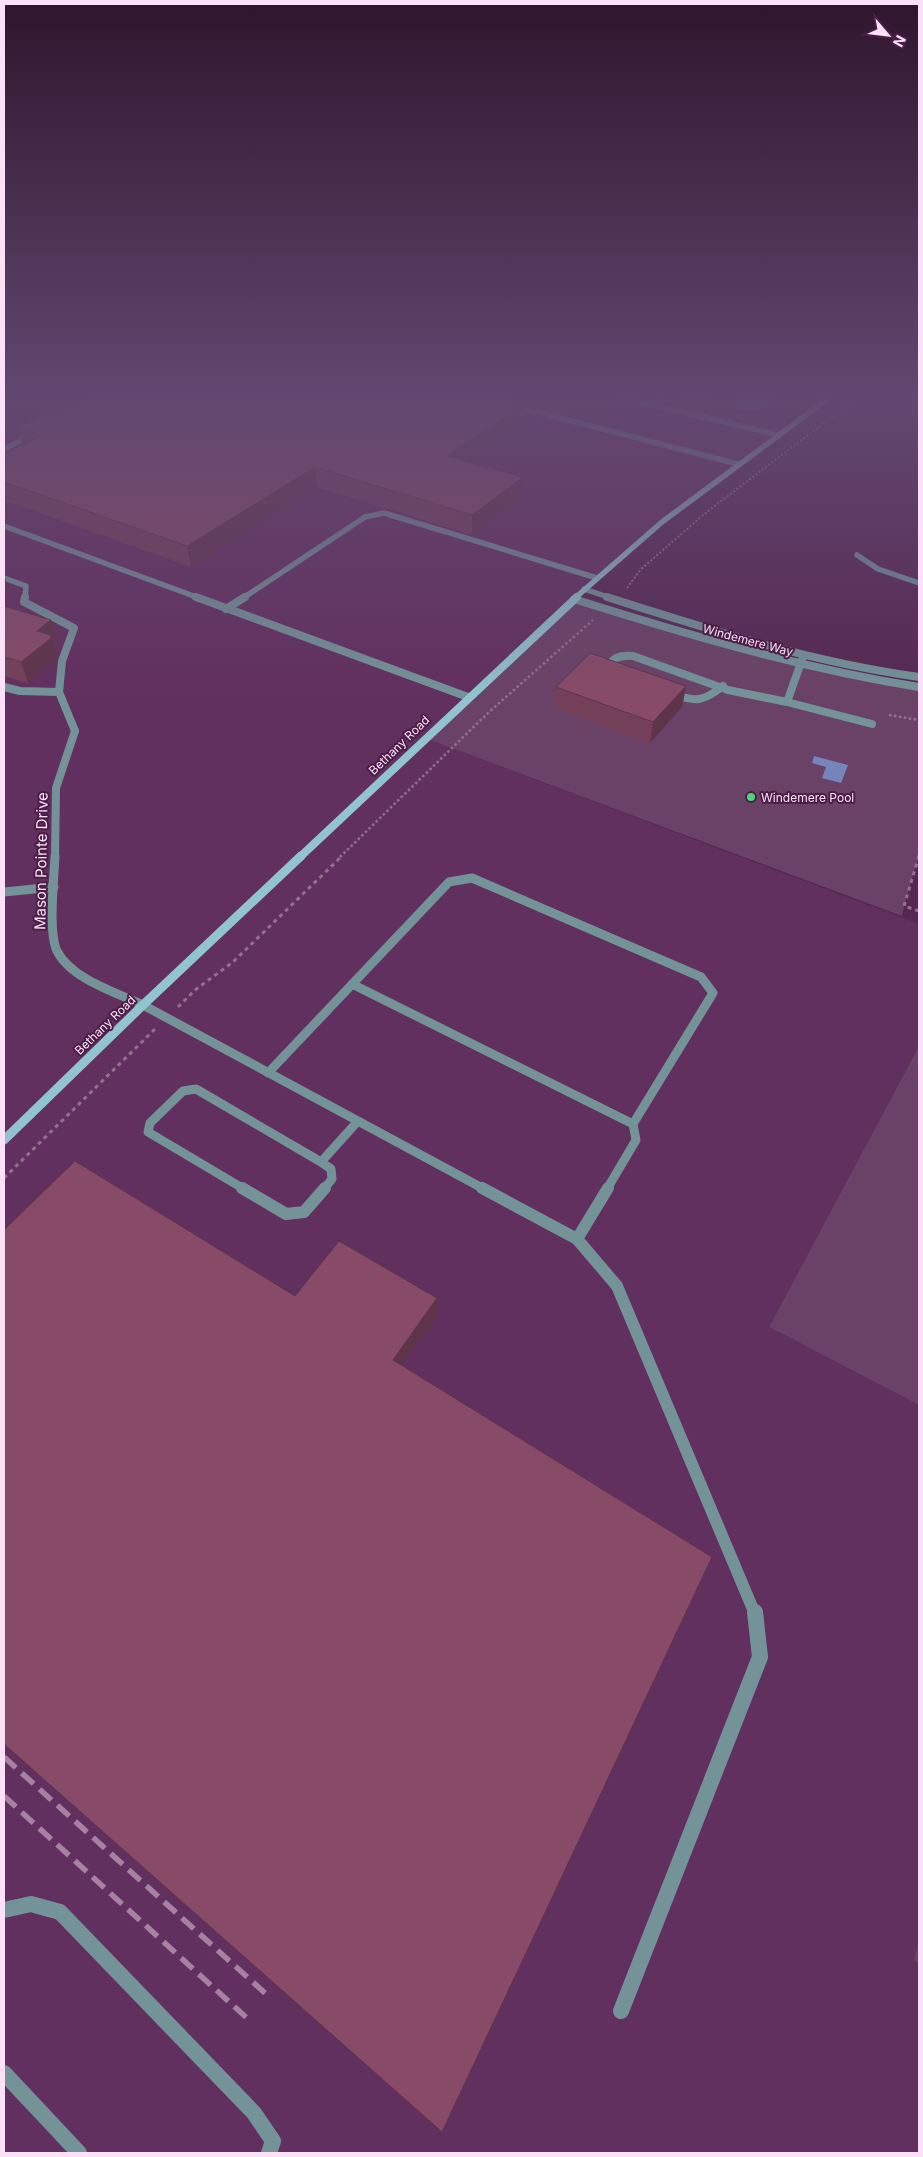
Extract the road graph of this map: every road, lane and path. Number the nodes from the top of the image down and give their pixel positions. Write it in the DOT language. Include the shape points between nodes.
graph roads {
  1 [pos="697,496"];
  2 [pos="730,496"];
  3 [pos="4,526"];
  4 [pos="857,555"];
  5 [pos="4,578"];
  6 [pos="597,578"];
  7 [pos="919,583"];
  8 [pos="584,589"];
  9 [pos="626,589"];
  10 [pos="574,598"];
  11 [pos="226,609"];
  12 [pos="595,618"];
  13 [pos="803,657"];
  14 [pos="799,665"];
  15 [pos="615,673"];
  16 [pos="919,677"];
  17 [pos="723,686"];
  18 [pos="4,687"];
  19 [pos="919,687"];
  20 [pos="665,691"];
  21 [pos="59,692"];
  22 [pos="468,697"];
  23 [pos="786,702"];
  24 [pos="889,715"];
  25 [pos="919,720"];
  26 [pos="872,724"];
  27 [pos="919,856"];
  28 [pos="54,886"];
  29 [pos="4,892"];
  30 [pos="919,911"];
  31 [pos="352,984"];
  32 [pos="143,1005"];
  33 [pos="167,1018"];
  34 [pos="268,1073"];
  35 [pos="358,1121"];
  36 [pos="633,1124"];
  37 [pos="4,1140"];
  38 [pos="321,1162"];
  39 [pos="4,1178"];
  40 [pos="577,1239"];
  41 [pos="4,1910"];
  42 [pos="621,2011"];
  43 [pos="4,2073"];
  44 [pos="78,2153"];
  45 [pos="269,2153"];
  1 -- 6 [label="main road, Bethany Road"];
  2 -- 9 [label="path" via="641,569"];
  3 -- 11 [label="street"];
  4 -- 7 [label="street" via="876,569"];
  5 -- 21 [label="street" via="26,586 24,602 74,628 62,661"];
  6 -- 8 [label="main road, Bethany Road"];
  6 -- 11 [label="street" via="384,513 365,518"];
  8 -- 10 [label="main road, Bethany Road"];
  8 -- 13 [label="street, Windemere Way"];
  10 -- 14 [label="street, Windemere Way" via="687,635"];
  10 -- 22 [label="main road, Bethany Road"];
  11 -- 22 [label="street"];
  12 -- 33 [label="path" via="488,712 233,962 195,990"];
  13 -- 14 [label="street"];
  13 -- 16 [label="street, Windemere Way"];
  14 -- 19 [label="street, Windemere Way"];
  14 -- 23 [label="street"];
  15 -- 17 [label="street" via="608,669 612,659 620,654"];
  17 -- 20 [label="street" via="701,701"];
  17 -- 23 [label="street"];
  18 -- 21 [label="street" via="20,692"];
  21 -- 28 [label="street, Mason Pointe Drive" via="75,731 56,788"];
  22 -- 32 [label="main road, Bethany Road"];
  23 -- 26 [label="street"];
  24 -- 25 [label="path"];
  27 -- 30 [label="path" via="904,906"];
  28 -- 29 [label="street"];
  28 -- 32 [label="street, Mason Pointe Drive" via="56,952 80,975"];
  31 -- 34 [label="street"];
  31 -- 36 [label="street"];
  31 -- 36 [label="street" via="449,882 472,878 701,977 713,993"];
  32 -- 33 [label="street, Mason Pointe Drive"];
  32 -- 37 [label="main road, Bethany Road"];
  33 -- 34 [label="street, Mason Pointe Drive"];
  33 -- 39 [label="path"];
  34 -- 35 [label="street, Mason Pointe Drive"];
  35 -- 38 [label="street"];
  35 -- 40 [label="street, Mason Pointe Drive"];
  36 -- 40 [label="street" via="636,1140"];
  38 -- 38 [label="street" via="196,1090 183,1091 150,1123 148,1132 286,1214 304,1212 332,1179 331,1169"];
  40 -- 42 [label="street" via="617,1286 756,1616 760,1657"];
  41 -- 45 [label="street" via="31,1904 60,1912 254,2113 273,2141"];
  43 -- 44 [label="street"];
}
